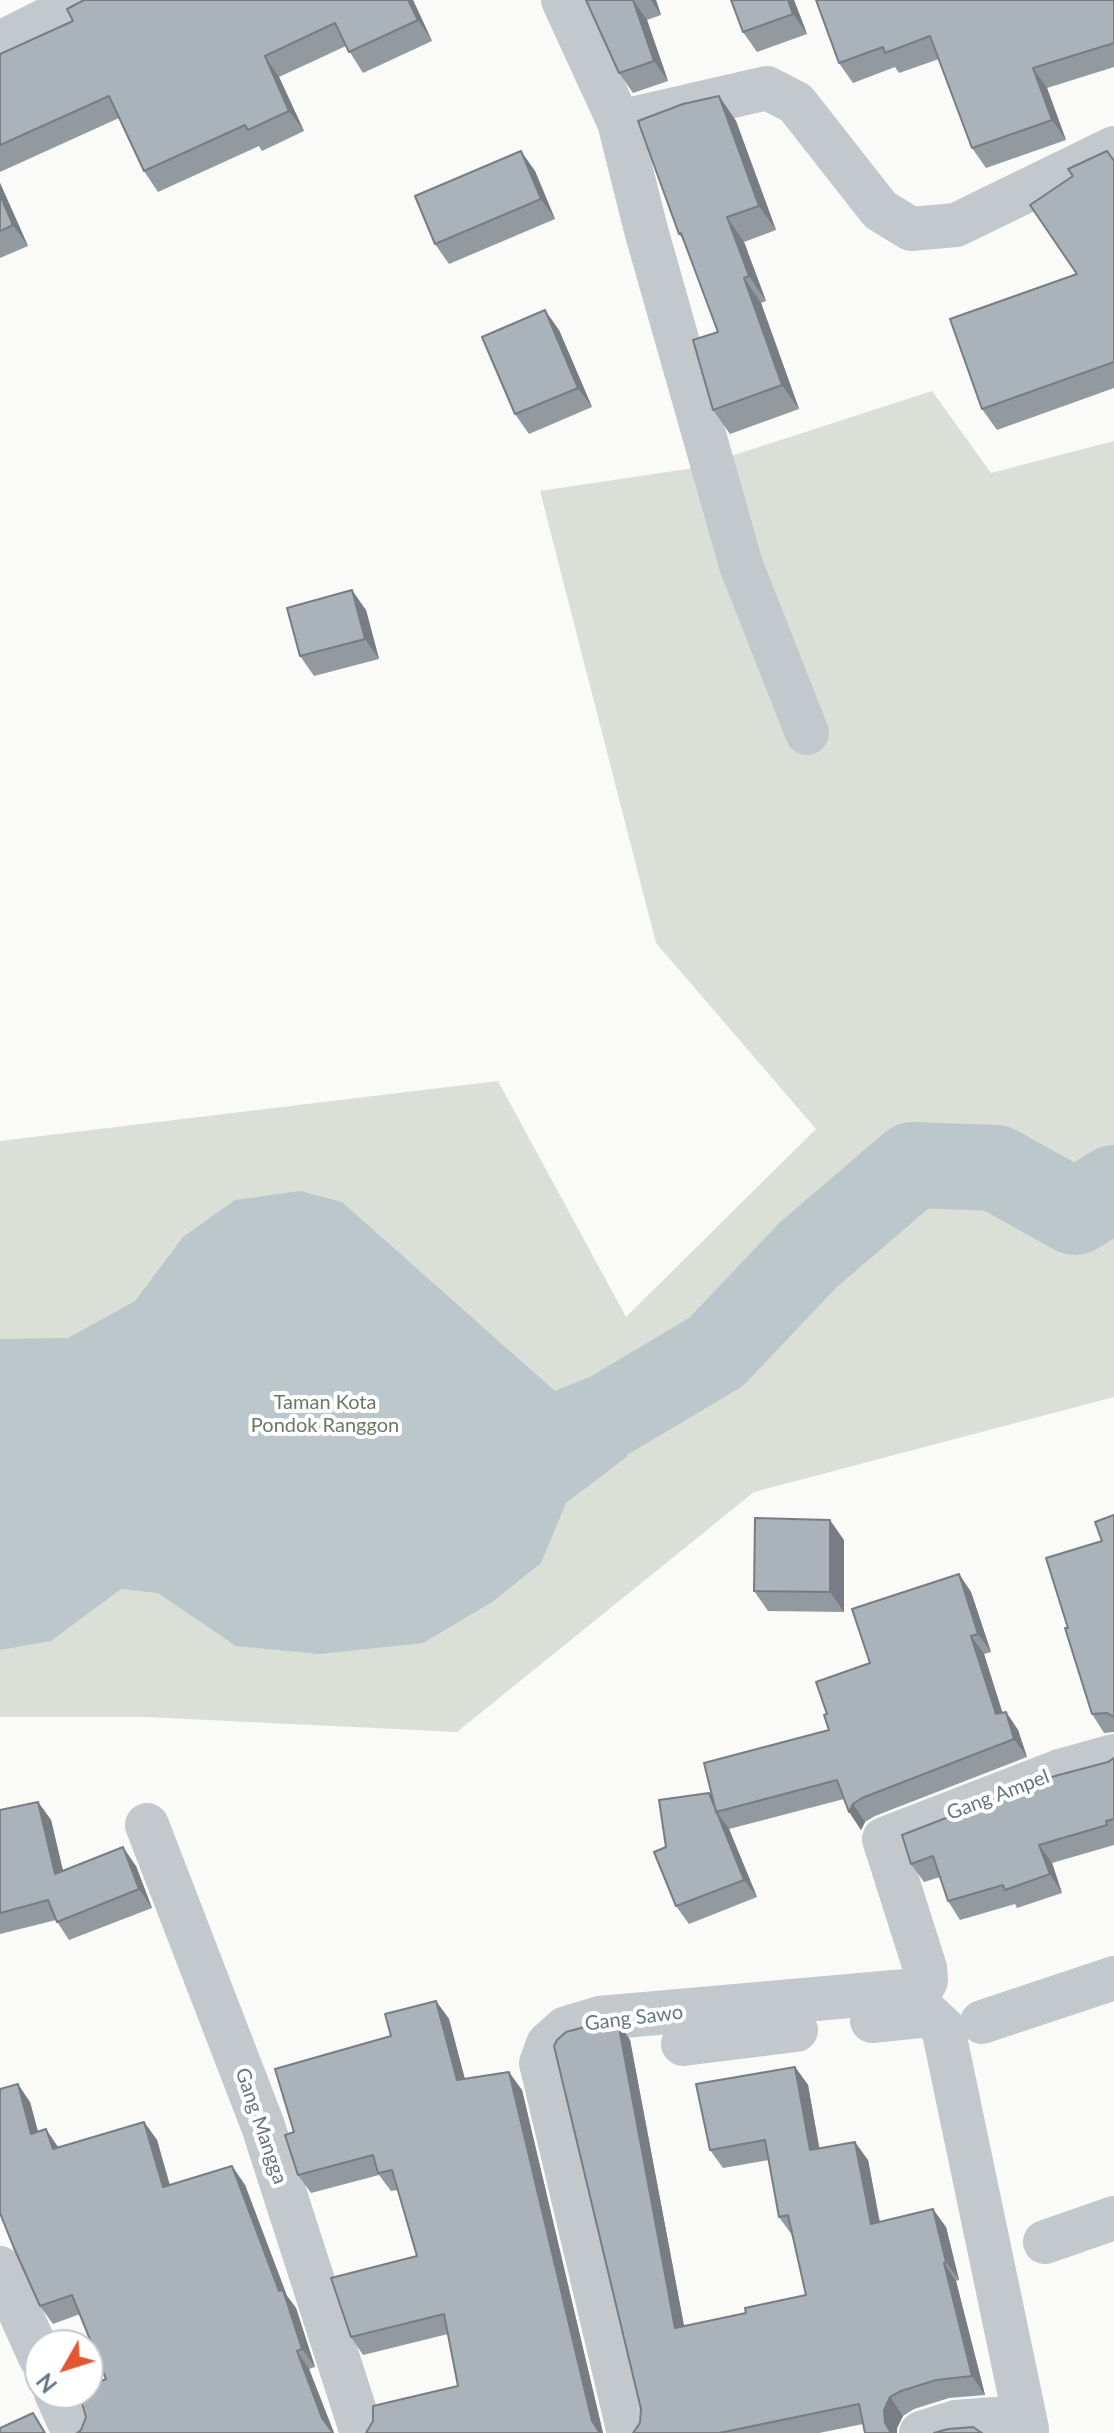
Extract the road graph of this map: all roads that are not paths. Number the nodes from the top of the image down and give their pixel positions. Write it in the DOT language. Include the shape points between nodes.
graph roads {
  1 [pos="86,0"];
  2 [pos="563,0"];
  3 [pos="0,43"];
  4 [pos="619,122"];
  5 [pos="1114,148"];
  6 [pos="807,733"];
  7 [pos="1114,1756"];
  8 [pos="147,1825"];
  9 [pos="884,1839"];
  10 [pos="1114,1978"];
  11 [pos="963,2025"];
  12 [pos="683,2044"];
  13 [pos="1114,2218"];
  14 [pos="1045,2242"];
  15 [pos="0,2268"];
  16 [pos="27,2329"];
  17 [pos="63,2409"];
  18 [pos="74,2433"];
  19 [pos="362,2433"];
  20 [pos="629,2433"];
  21 [pos="921,2433"];
  22 [pos="1011,2433"];
  23 [pos="1024,2433"];
  1 -- 3 [label="street"];
  2 -- 4 [label="street"];
  4 -- 5 [label="street" via="767,88 796,103 880,210 911,229 956,225"];
  4 -- 6 [label="street" via="741,565"];
  7 -- 9 [label="street, Gang Ampel" via="1060,1771"];
  8 -- 19 [label="street, Gang Mangga" via="263,2126"];
  9 -- 20 [label="street, Gang Sawo" via="925,1968 926,1981 917,1990 600,2018 566,2028 548,2044 541,2063"];
  10 -- 11 [label="street"];
  11 -- 12 [label="street" via="918,2015"];
  11 -- 23 [label="street"];
  13 -- 14 [label="street"];
  15 -- 16 [label="street"];
  17 -- 18 [label="street"];
  21 -- 22 [label="street" via="956,2422 994,2419"];
}
